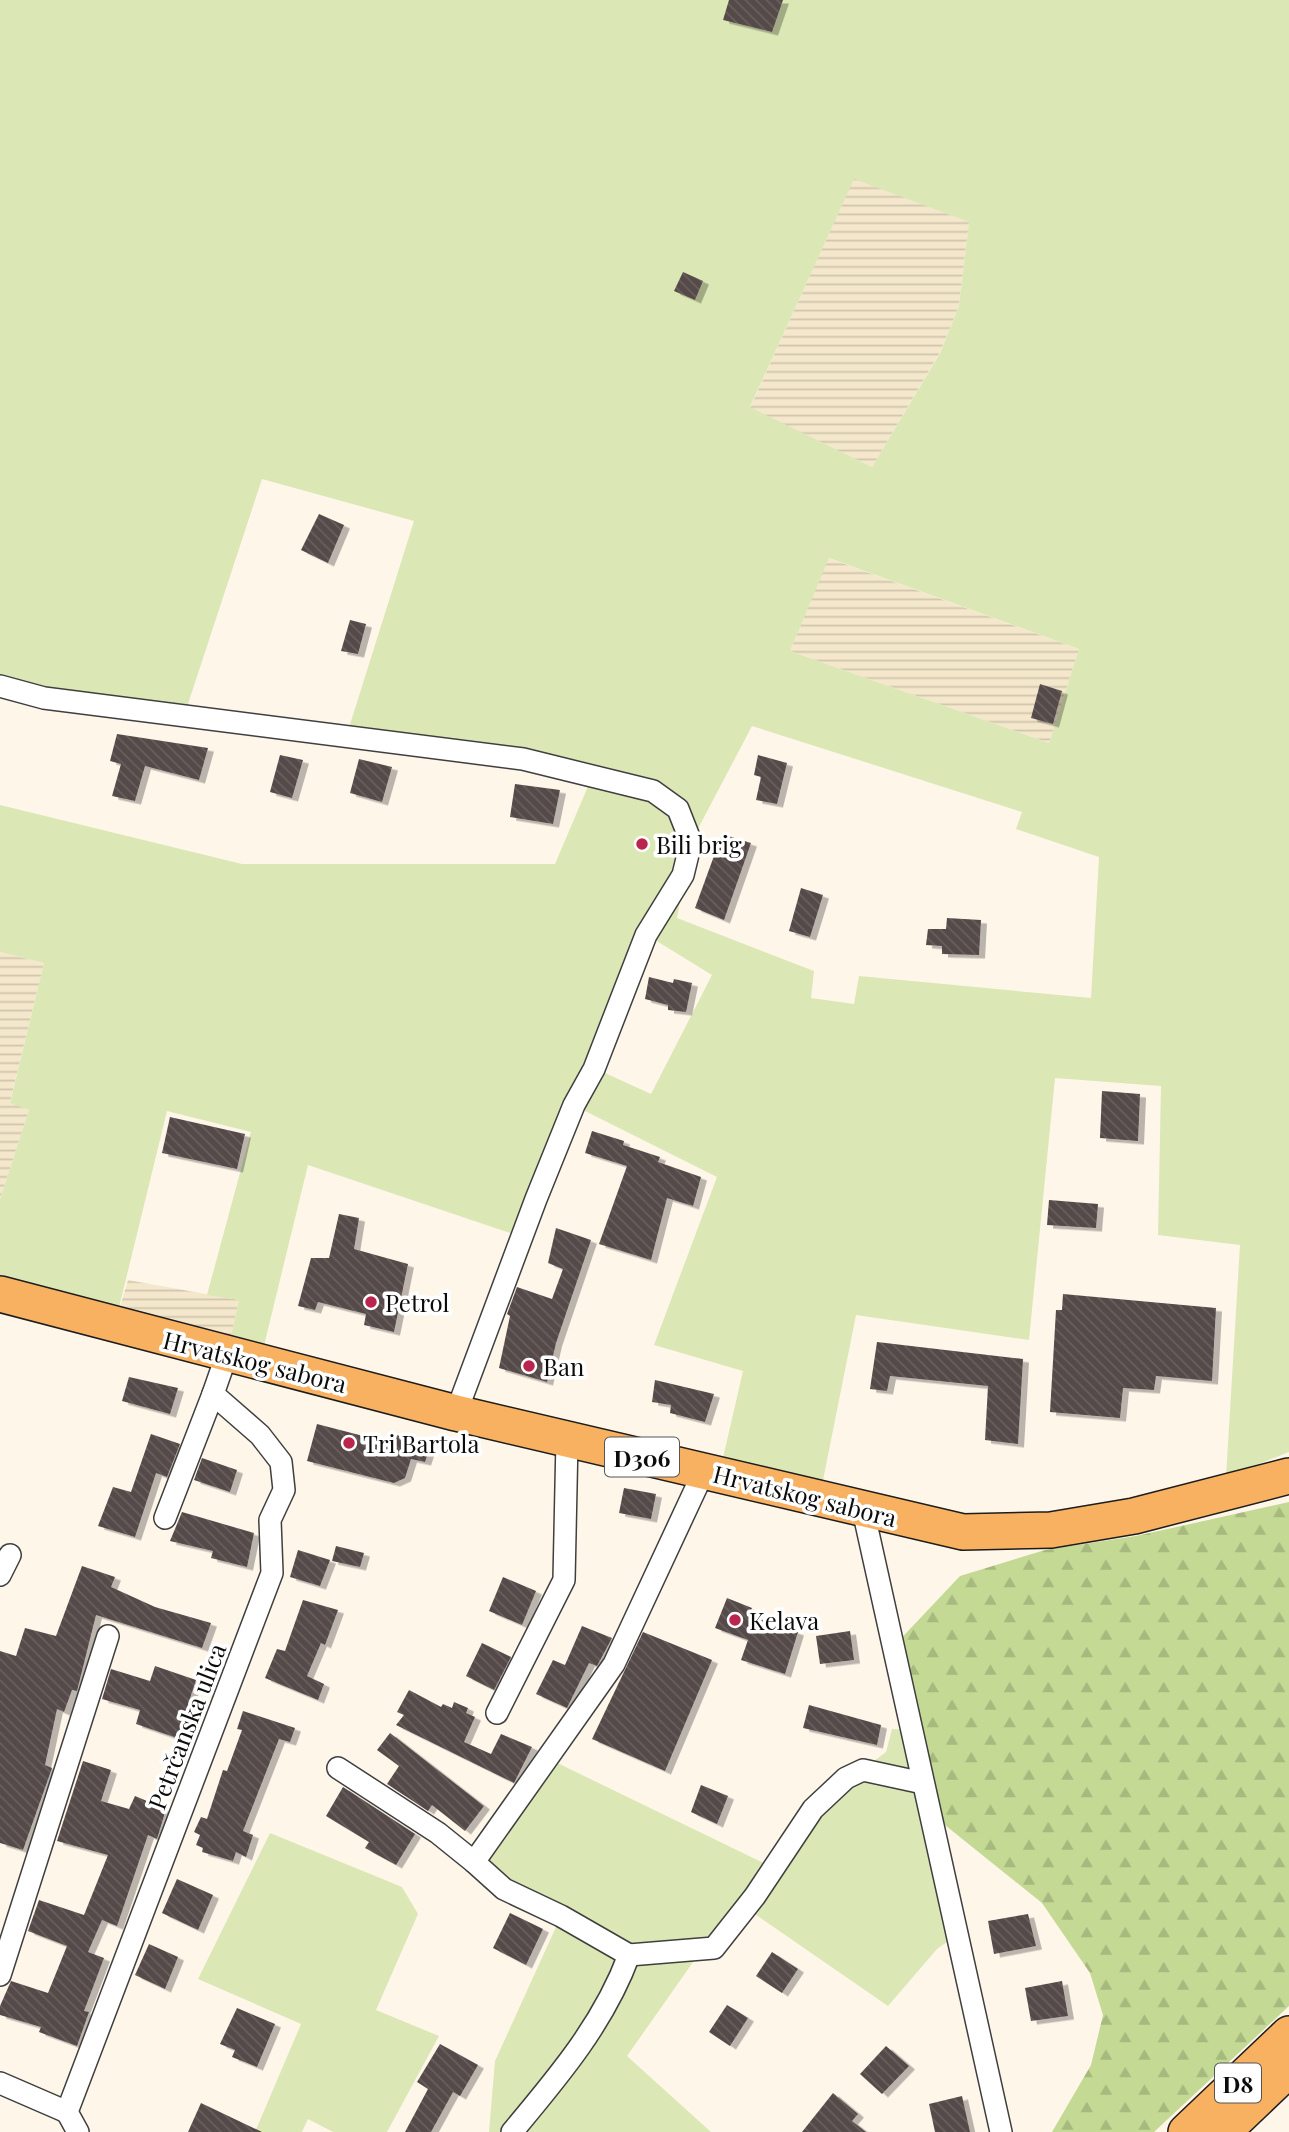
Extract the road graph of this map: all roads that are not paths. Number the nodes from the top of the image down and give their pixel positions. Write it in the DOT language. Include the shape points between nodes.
graph roads {
  1 [pos="0,686"];
  2 [pos="0,1294"];
  3 [pos="227,1354"];
  4 [pos="213,1394"];
  5 [pos="456,1413"];
  6 [pos="567,1440"];
  7 [pos="704,1471"];
  8 [pos="1289,1476"];
  9 [pos="863,1510"];
  10 [pos="165,1518"];
  11 [pos="10,1555"];
  12 [pos="0,1575"];
  13 [pos="108,1636"];
  14 [pos="497,1713"];
  15 [pos="338,1768"];
  16 [pos="923,1783"];
  17 [pos="474,1862"];
  18 [pos="629,1955"];
  19 [pos="0,1975"];
  20 [pos="1289,2034"];
  21 [pos="1289,2069"];
  22 [pos="0,2082"];
  23 [pos="67,2112"];
  24 [pos="78,2132"];
  25 [pos="512,2132"];
  26 [pos="1001,2132"];
  27 [pos="1186,2132"];
  28 [pos="1223,2132"];
  1 -- 5 [label="street" via="44,698 523,759 653,791 678,809 691,842 683,874 646,935 594,1069 574,1105"];
  2 -- 3 [label="main road, Hrvatskog sabora / D306"];
  3 -- 4 [label="street"];
  3 -- 5 [label="main road, Hrvatskog sabora / D306"];
  4 -- 10 [label="street"];
  4 -- 23 [label="street, Petrčanska ulica" via="260,1435 281,1462 284,1490 270,1520 272,1573"];
  5 -- 6 [label="main road, Hrvatskog sabora / D306"];
  6 -- 7 [label="main road, Hrvatskog sabora / D306"];
  6 -- 14 [label="street" via="564,1580"];
  7 -- 9 [label="main road, Hrvatskog sabora / D306"];
  7 -- 17 [label="street" via="614,1664"];
  8 -- 9 [label="main road, Hrvatskog sabora / D306" via="1147,1513 1051,1530 962,1532"];
  9 -- 16 [label="street"];
  11 -- 12 [label="street"];
  13 -- 19 [label="street"];
  15 -- 17 [label="street"];
  16 -- 18 [label="street" via="863,1770 846,1778 813,1809 714,1948"];
  16 -- 26 [label="street"];
  17 -- 18 [label="street" via="503,1889"];
  18 -- 25 [label="street" via="615,1992 571,2060"];
  20 -- 27 [label="main road, D8"];
  21 -- 28 [label="main road, D8"];
  22 -- 23 [label="street"];
  23 -- 24 [label="street"];
}
